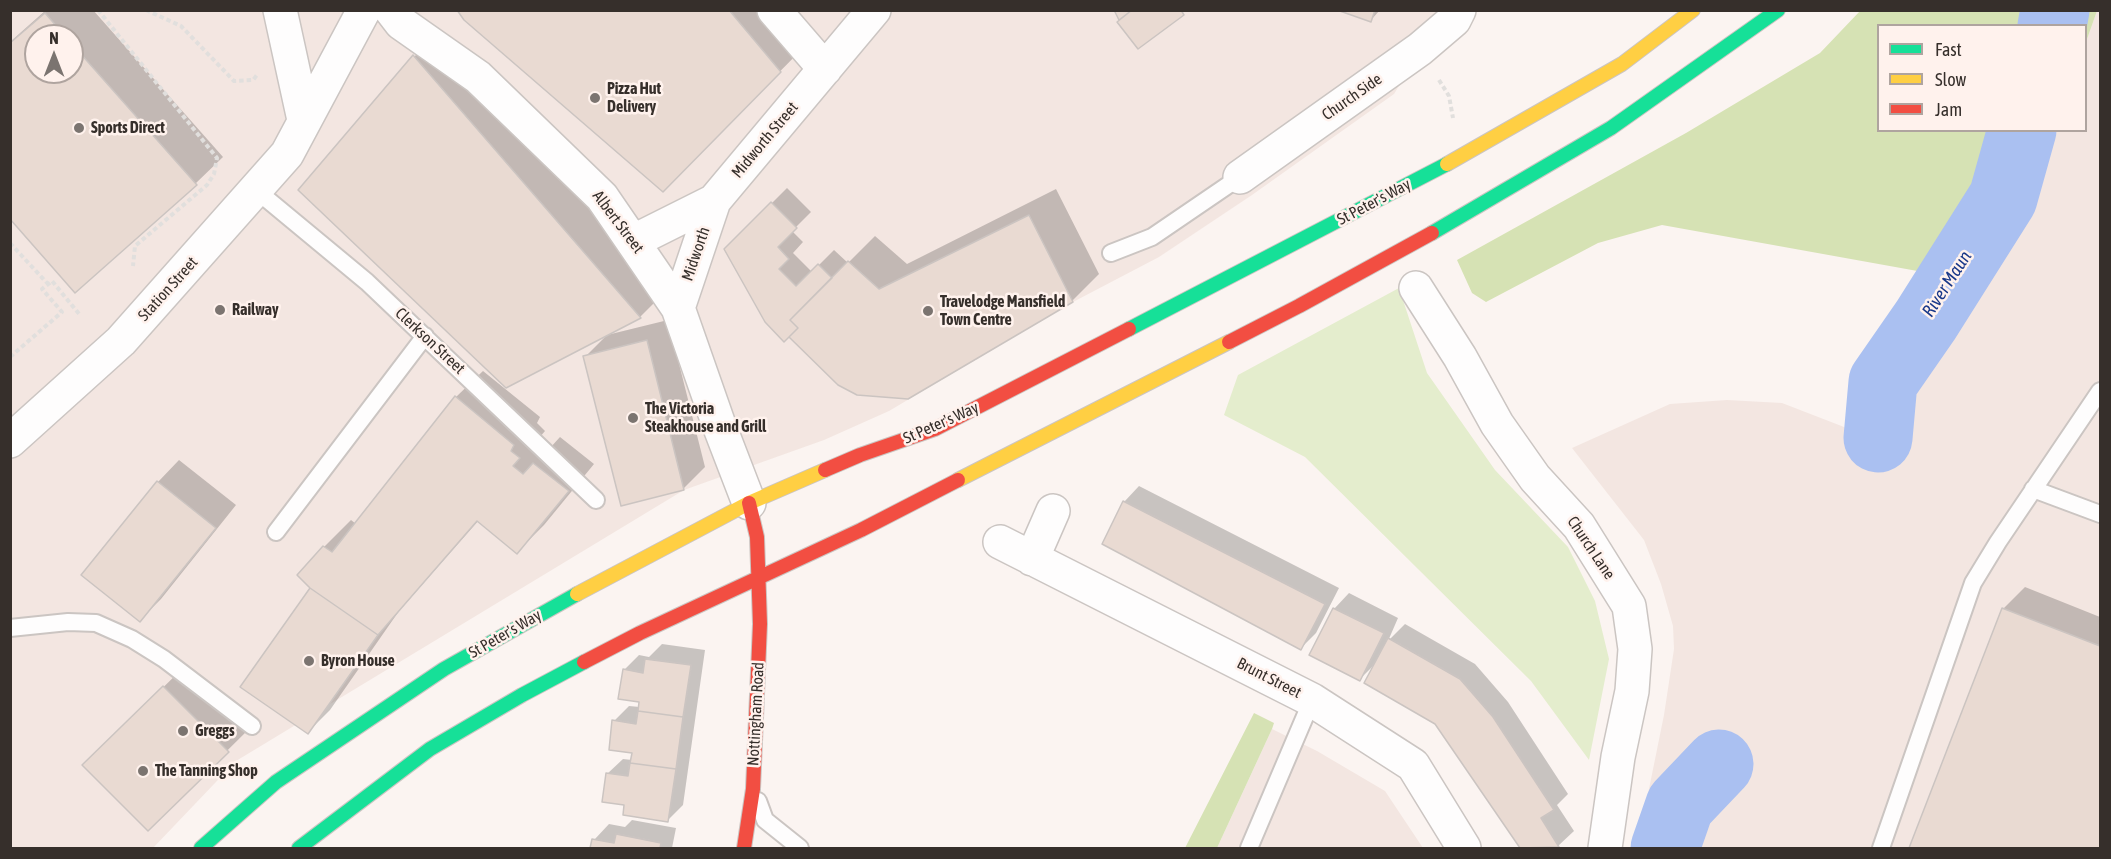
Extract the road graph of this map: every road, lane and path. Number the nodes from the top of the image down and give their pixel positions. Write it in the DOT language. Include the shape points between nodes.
graph roads {
  1 [pos="98,10"];
  2 [pos="146,10"];
  3 [pos="280,10"];
  4 [pos="364,10"];
  5 [pos="371,10"];
  6 [pos="774,10"];
  7 [pos="874,10"];
  8 [pos="1459,10"];
  9 [pos="1693,10"];
  10 [pos="1778,10"];
  11 [pos="396,17"];
  12 [pos="1420,49"];
  13 [pos="825,69"];
  14 [pos="258,74"];
  15 [pos="304,120"];
  16 [pos="1454,122"];
  17 [pos="1240,177"];
  18 [pos="256,190"];
  19 [pos="714,201"];
  20 [pos="634,241"];
  21 [pos="10,243"];
  22 [pos="1111,253"];
  23 [pos="133,266"];
  24 [pos="48,284"];
  25 [pos="1416,288"];
  26 [pos="678,308"];
  27 [pos="80,315"];
  28 [pos="425,336"];
  29 [pos="10,357"];
  30 [pos="2100,391"];
  31 [pos="10,441"];
  32 [pos="2033,489"];
  33 [pos="596,500"];
  34 [pos="749,503"];
  35 [pos="1053,511"];
  36 [pos="2100,514"];
  37 [pos="276,532"];
  38 [pos="1000,542"];
  39 [pos="1032,559"];
  40 [pos="758,579"];
  41 [pos="10,628"];
  42 [pos="1312,700"];
  43 [pos="252,726"];
  44 [pos="753,789"];
  45 [pos="342,815"];
  46 [pos="201,849"];
  47 [pos="282,849"];
  48 [pos="299,849"];
  49 [pos="744,849"];
  50 [pos="800,849"];
  51 [pos="1249,849"];
  52 [pos="1464,849"];
  53 [pos="1605,849"];
  54 [pos="1881,849"];
  1 -- 23 [label="path" via="217,158 207,185 135,246"];
  2 -- 14 [label="path" via="181,26 234,81 254,80"];
  3 -- 15 [label="street"];
  4 -- 15 [label="street, Station Street"];
  5 -- 11 [label="street, Albert Street"];
  6 -- 13 [label="street"];
  7 -- 13 [label="street, Midworth Street"];
  8 -- 12 [label="street, Church Side" via="1454,20"];
  9 -- 34 [label="highway, St Peter's Way" via="1622,64 1427,175 935,429 860,455"];
  10 -- 40 [label="highway" via="1611,129 1444,226 1299,306"];
  11 -- 20 [label="street, Albert Street" via="478,77 602,197"];
  12 -- 16 [label="path" via="1449,96"];
  12 -- 17 [label="street, Church Side"];
  13 -- 19 [label="street, Midworth Street"];
  15 -- 18 [label="street, Station Street" via="287,154"];
  17 -- 22 [label="lane" via="1152,237"];
  18 -- 28 [label="lane, Clerkson Street"];
  18 -- 31 [label="street, Station Street" via="121,341"];
  19 -- 20 [label="street, Midworth Street"];
  19 -- 26 [label="street, Midworth"];
  20 -- 26 [label="street, Albert Street"];
  21 -- 24 [label="path"];
  24 -- 27 [label="path" via="52,281"];
  24 -- 29 [label="path" via="42,290 62,312"];
  25 -- 53 [label="street, Church Lane" via="1497,424 1535,478 1580,526 1629,606 1635,649 1632,691"];
  26 -- 34 [label="street, Albert Street"];
  28 -- 33 [label="lane, Clerkson Street"];
  28 -- 37 [label="lane"];
  30 -- 32 [label="lane"];
  32 -- 36 [label="lane"];
  32 -- 54 [label="lane" via="1973,583"];
  34 -- 40 [label="highway, Nottingham Road" via="757,537"];
  34 -- 46 [label="highway, St Peter's Way" via="444,669 276,782"];
  35 -- 39 [label="street"];
  38 -- 39 [label="street, Brunt Street"];
  39 -- 42 [label="street, Brunt Street"];
  40 -- 44 [label="highway, Nottingham Road" via="759,671"];
  40 -- 45 [label="highway" via="640,633 522,695 430,749"];
  41 -- 43 [label="lane" via="96,623 164,658"];
  42 -- 51 [label="lane"];
  42 -- 52 [label="street, Brunt Street" via="1413,765"];
  44 -- 49 [label="highway, Nottingham Road"];
  44 -- 50 [label="lane" via="765,820"];
  45 -- 47 [label="lane"];
  45 -- 48 [label="highway"];
}
